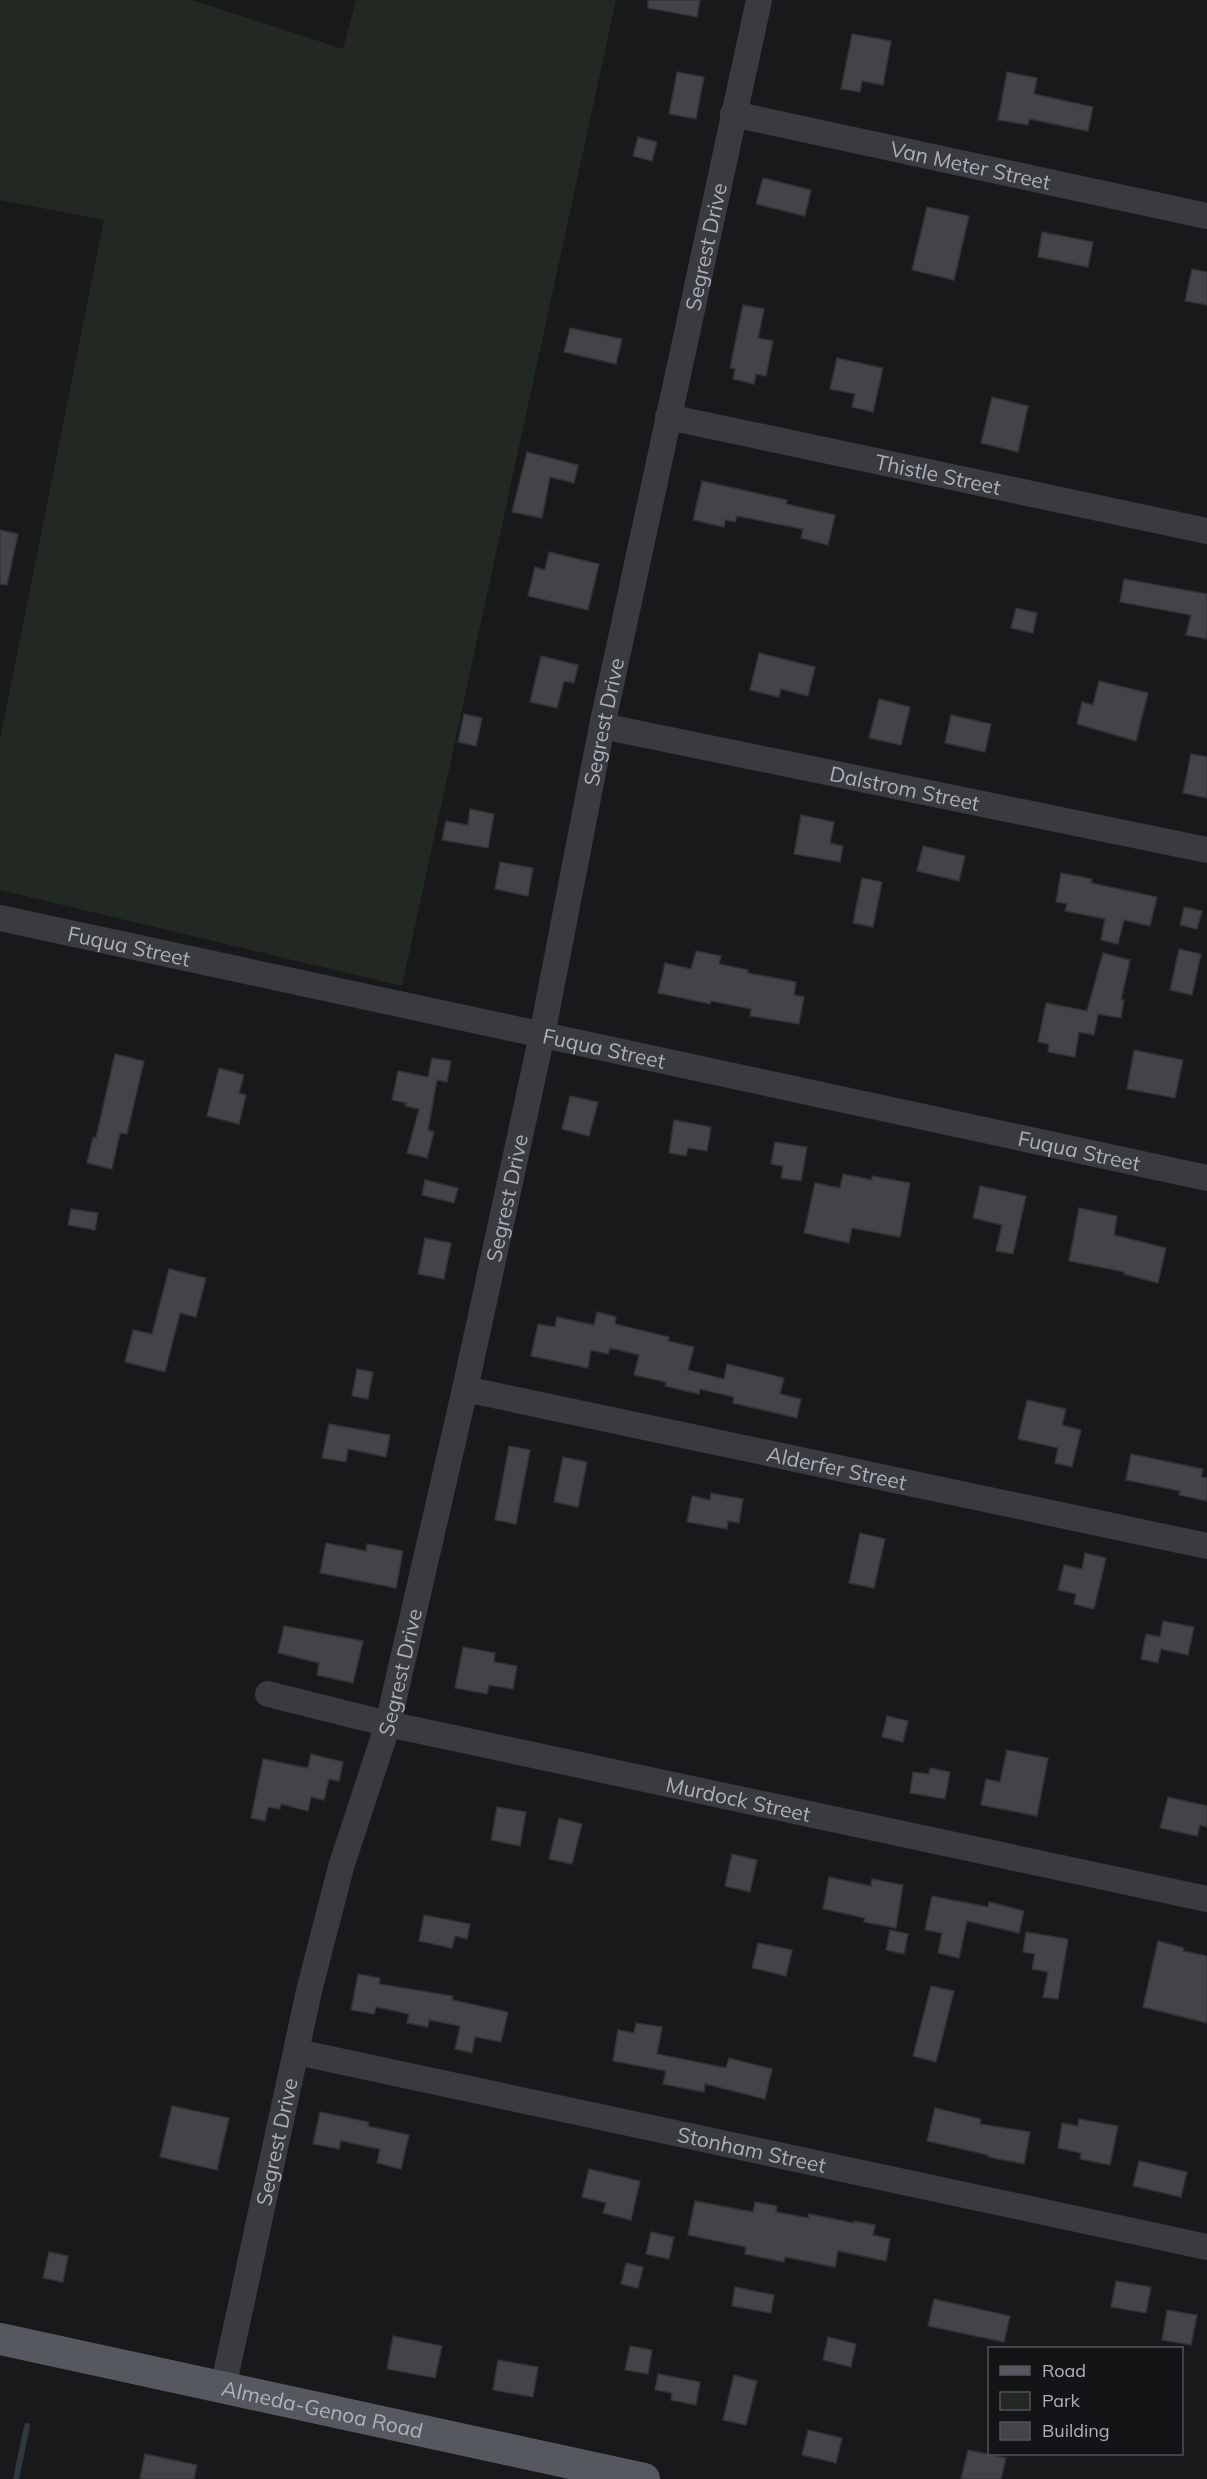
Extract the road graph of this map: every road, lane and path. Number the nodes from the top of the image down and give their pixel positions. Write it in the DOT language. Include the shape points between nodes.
graph roads {
  1 [pos="759,0"];
  2 [pos="733,114"];
  3 [pos="1207,216"];
  4 [pos="668,417"];
  5 [pos="1207,531"];
  6 [pos="602,726"];
  7 [pos="1207,850"];
  8 [pos="0,918"];
  9 [pos="542,1035"];
  10 [pos="1207,1178"];
  11 [pos="465,1389"];
  12 [pos="1207,1546"];
  13 [pos="268,1695"];
  14 [pos="388,1724"];
  15 [pos="1207,1899"];
  16 [pos="297,2052"];
  17 [pos="1207,2247"];
  18 [pos="0,2339"];
  19 [pos="223,2388"];
  20 [pos="644,2479"];
  1 -- 2 [label="street, Segrest Drive"];
  2 -- 3 [label="street, Van Meter Street"];
  2 -- 4 [label="street, Segrest Drive"];
  4 -- 5 [label="street, Thistle Street"];
  4 -- 6 [label="street, Segrest Drive"];
  6 -- 7 [label="street, Dalstrom Street"];
  6 -- 9 [label="street, Segrest Drive"];
  8 -- 9 [label="street, Fuqua Street"];
  9 -- 10 [label="street, Fuqua Street"];
  9 -- 11 [label="street, Segrest Drive"];
  11 -- 12 [label="street, Alderfer Street"];
  11 -- 14 [label="street, Segrest Drive"];
  13 -- 14 [label="street, Murdock Street"];
  14 -- 15 [label="street, Murdock Street"];
  14 -- 16 [label="street, Segrest Drive" via="341,1867"];
  16 -- 17 [label="street, Stonham Street"];
  16 -- 19 [label="street, Segrest Drive"];
  18 -- 19 [label="main road, Almeda-Genoa Road"];
  19 -- 20 [label="main road, Almeda-Genoa Road"];
}
